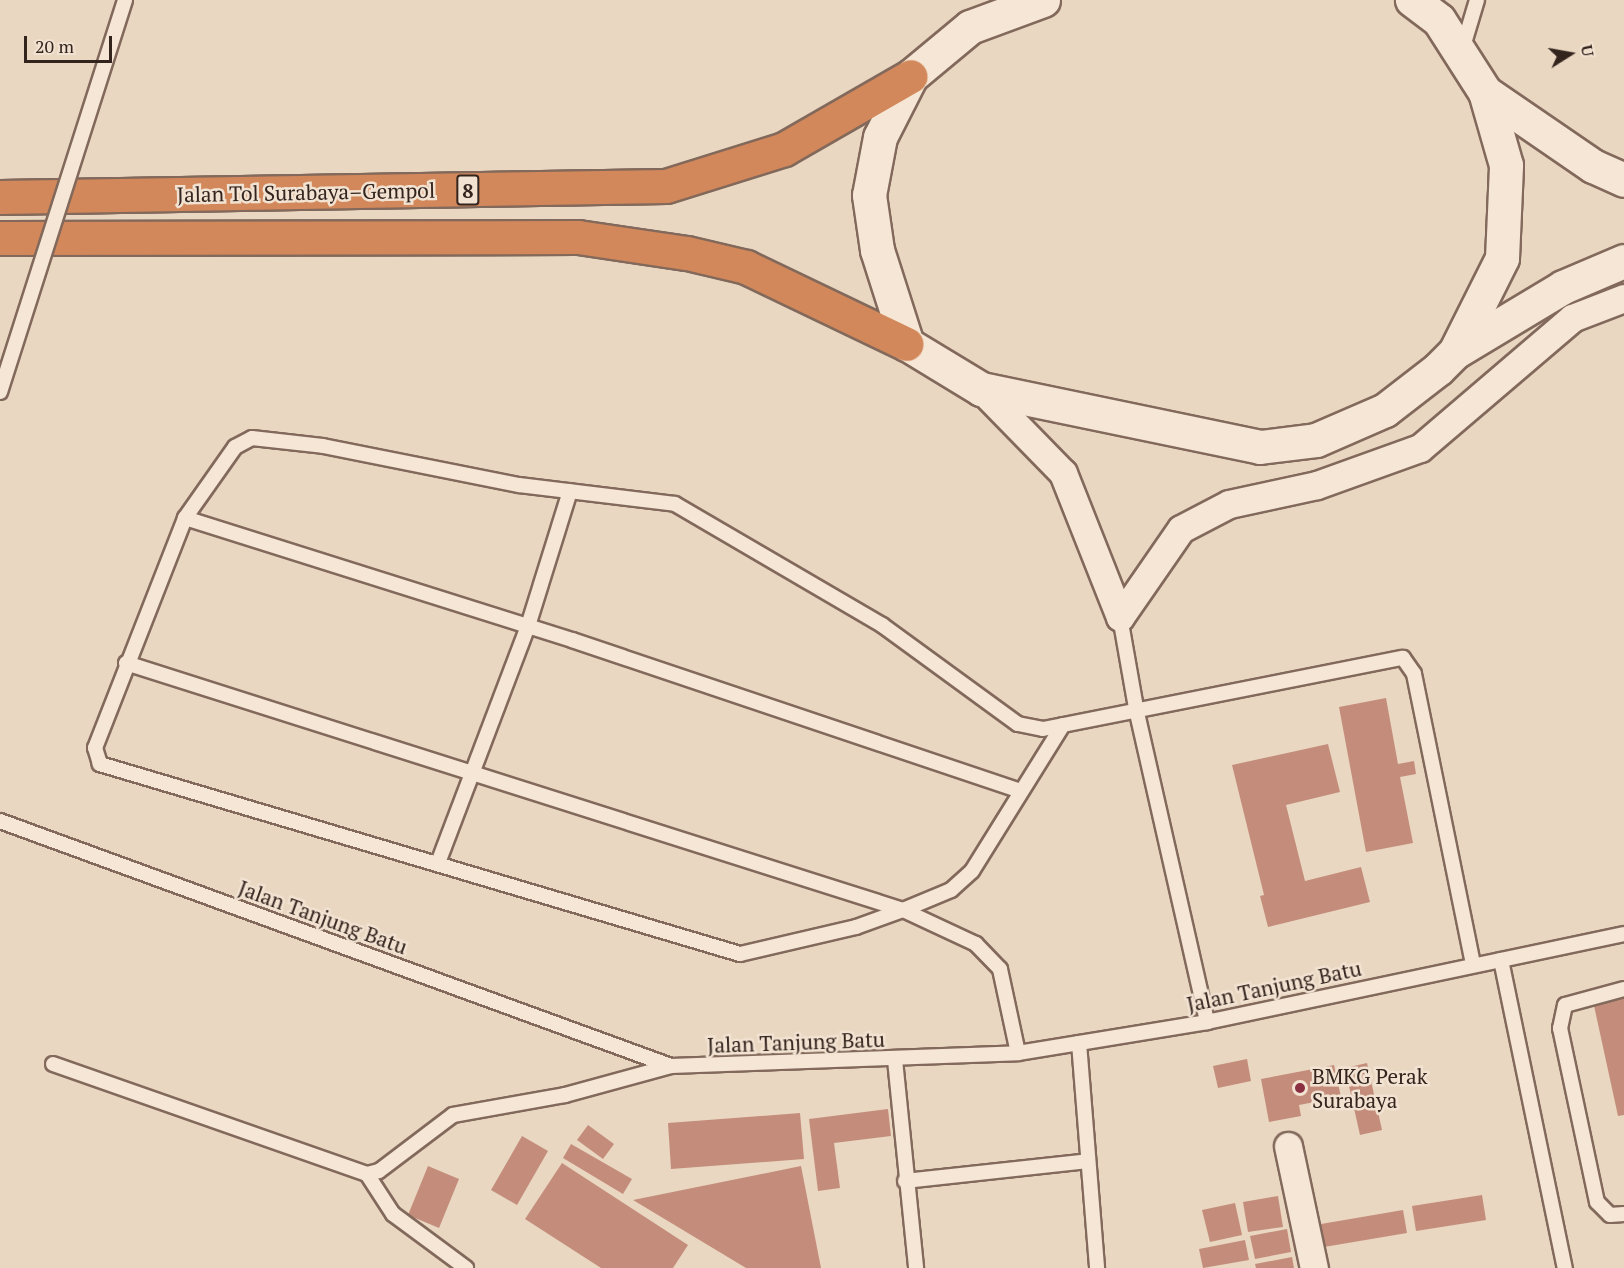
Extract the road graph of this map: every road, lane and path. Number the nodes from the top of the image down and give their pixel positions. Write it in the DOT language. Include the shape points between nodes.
graph roads {
  1 [pos="125,0"];
  2 [pos="991,0"];
  3 [pos="1043,0"];
  4 [pos="1412,0"];
  5 [pos="1477,0"];
  6 [pos="970,27"];
  7 [pos="1461,53"];
  8 [pos="911,76"];
  9 [pos="1485,92"];
  10 [pos="1624,180"];
  11 [pos="0,197"];
  12 [pos="0,238"];
  13 [pos="1624,261"];
  14 [pos="1624,298"];
  15 [pos="907,344"];
  16 [pos="1455,352"];
  17 [pos="981,389"];
  18 [pos="0,392"];
  19 [pos="570,490"];
  20 [pos="185,518"];
  21 [pos="1120,617"];
  22 [pos="528,626"];
  23 [pos="126,663"];
  24 [pos="1137,713"];
  25 [pos="1063,725"];
  26 [pos="473,773"];
  27 [pos="1020,791"];
  28 [pos="0,821"];
  29 [pos="438,864"];
  30 [pos="903,910"];
  31 [pos="1624,934"];
  32 [pos="1501,960"];
  33 [pos="1473,965"];
  34 [pos="1624,989"];
  35 [pos="1207,1022"];
  36 [pos="1079,1043"];
  37 [pos="1018,1053"];
  38 [pos="895,1060"];
  39 [pos="53,1064"];
  40 [pos="671,1066"];
  41 [pos="1288,1146"];
  42 [pos="1088,1161"];
  43 [pos="367,1174"];
  44 [pos="905,1180"];
  45 [pos="1624,1214"];
  46 [pos="466,1268"];
  47 [pos="916,1268"];
  48 [pos="1097,1268"];
  49 [pos="1314,1268"];
  50 [pos="1565,1268"];
  1 -- 18 [label="lane, bridge"];
  2 -- 6 [label="lane"];
  3 -- 6 [label="main road"];
  4 -- 7 [label="main road" via="1439,20"];
  5 -- 7 [label="lane"];
  6 -- 8 [label="main road"];
  7 -- 9 [label="main road"];
  8 -- 11 [label="highway, Jalan Tol Surabaya–Gempol / 8" via="784,149 666,186"];
  8 -- 15 [label="main road" via="880,137 869,195 877,250"];
  9 -- 10 [label="main road" via="1593,166"];
  9 -- 16 [label="main road" via="1506,165 1502,258"];
  12 -- 15 [label="highway, Jalan Tol Surabaya–Gempol / 8" via="578,237 687,253 746,267"];
  13 -- 16 [label="main road" via="1563,287"];
  14 -- 21 [label="street" via="1572,318 1420,448 1317,485 1229,504 1181,529"];
  15 -- 17 [label="main road"];
  16 -- 17 [label="main road" via="1385,410 1316,440 1260,447"];
  17 -- 21 [label="street" via="1063,473"];
  19 -- 20 [label="lane" via="252,438 236,447"];
  19 -- 22 [label="lane"];
  19 -- 25 [label="lane" via="675,504 882,625 1018,724 1042,729"];
  20 -- 22 [label="lane"];
  20 -- 23 [label="lane"];
  21 -- 24 [label="lane"];
  22 -- 26 [label="lane"];
  22 -- 27 [label="lane"];
  23 -- 26 [label="lane"];
  23 -- 29 [label="lane" via="95,748 100,764"];
  24 -- 25 [label="lane"];
  24 -- 33 [label="lane" via="1403,658 1414,674"];
  24 -- 35 [label="lane"];
  25 -- 27 [label="lane"];
  26 -- 29 [label="lane"];
  26 -- 30 [label="lane"];
  27 -- 30 [label="lane" via="972,871 951,890"];
  28 -- 40 [label="lane, Jalan Tanjung Batu"];
  29 -- 30 [label="lane" via="740,954 856,927"];
  30 -- 37 [label="lane" via="976,944 1000,969"];
  31 -- 32 [label="lane, Jalan Tanjung Batu"];
  32 -- 33 [label="lane, Jalan Tanjung Batu"];
  32 -- 50 [label="lane"];
  33 -- 35 [label="lane, Jalan Tanjung Batu"];
  34 -- 45 [label="lane" via="1565,1005 1560,1028 1597,1202 1610,1215"];
  35 -- 36 [label="lane, Jalan Tanjung Batu"];
  36 -- 37 [label="lane, Jalan Tanjung Batu"];
  36 -- 42 [label="lane"];
  37 -- 38 [label="lane, Jalan Tanjung Batu"];
  38 -- 40 [label="lane, Jalan Tanjung Batu"];
  38 -- 44 [label="lane"];
  39 -- 43 [label="lane"];
  40 -- 43 [label="lane" via="565,1095 453,1115 379,1171"];
  41 -- 49 [label="street"];
  42 -- 44 [label="lane"];
  42 -- 48 [label="lane"];
  43 -- 46 [label="lane" via="393,1214"];
  44 -- 47 [label="lane"];
}
